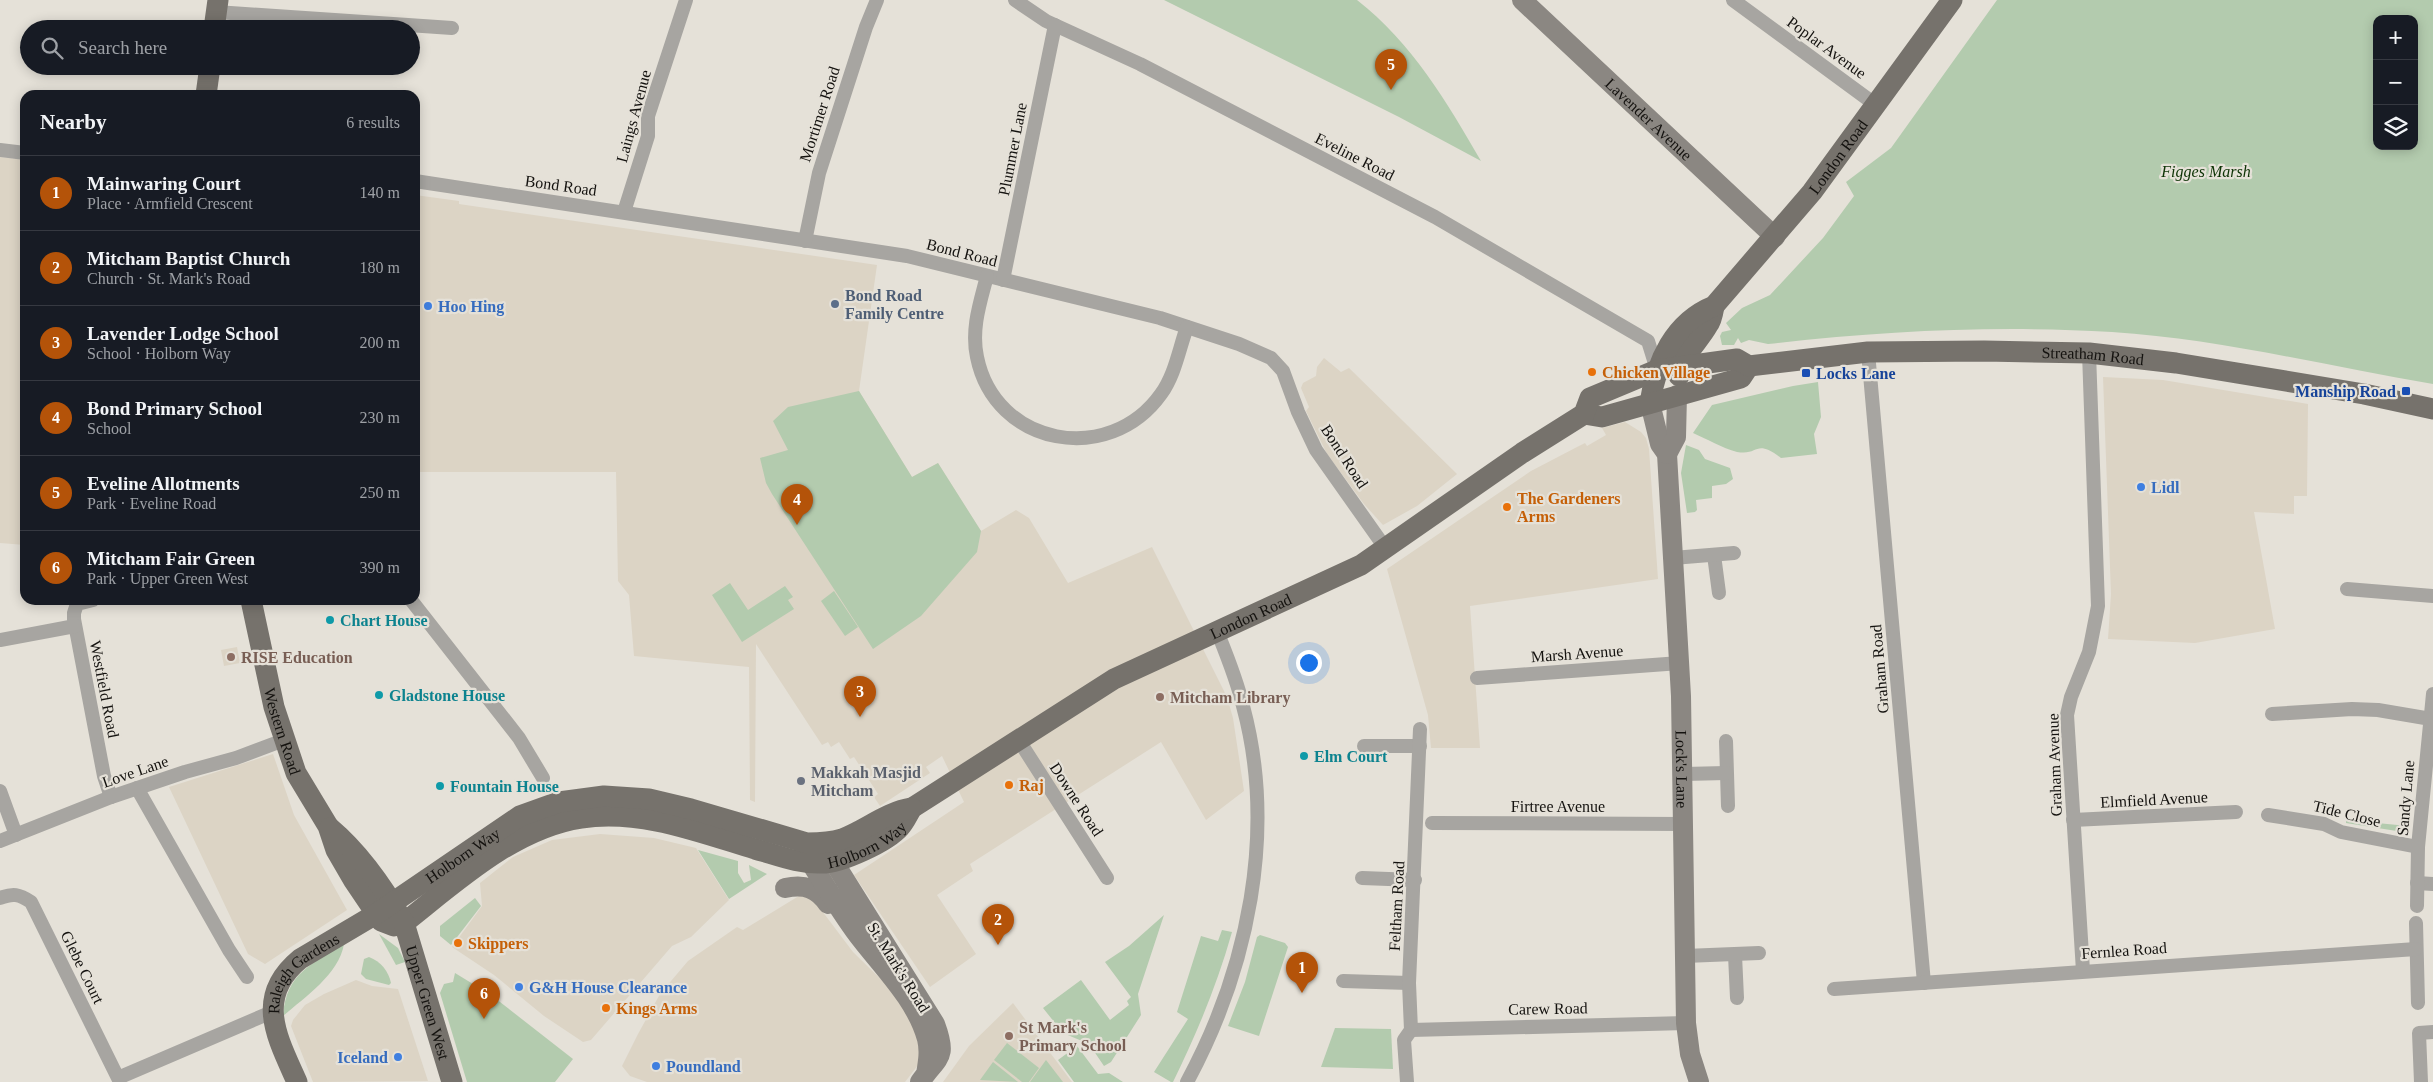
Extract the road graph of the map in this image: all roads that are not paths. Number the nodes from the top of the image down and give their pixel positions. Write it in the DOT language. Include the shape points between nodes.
graph roads {
  1 [pos="686,0"];
  2 [pos="877,0"];
  3 [pos="1015,0"];
  4 [pos="1522,0"];
  5 [pos="1732,0"];
  6 [pos="1952,0"];
  7 [pos="216,14"];
  8 [pos="317,20"];
  9 [pos="1055,25"];
  10 [pos="420,26"];
  11 [pos="452,28"];
  12 [pos="209,75"];
  13 [pos="207,90"];
  14 [pos="1876,105"];
  15 [pos="0,150"];
  16 [pos="20,152"];
  17 [pos="420,182"];
  18 [pos="624,212"];
  19 [pos="1775,237"];
  20 [pos="806,241"];
  21 [pos="987,276"];
  22 [pos="1003,280"];
  23 [pos="1714,306"];
  24 [pos="1186,327"];
  25 [pos="1868,352"];
  26 [pos="2089,353"];
  27 [pos="1681,366"];
  28 [pos="1749,366"];
  29 [pos="1657,370"];
  30 [pos="1677,395"];
  31 [pos="1650,403"];
  32 [pos="2433,409"];
  33 [pos="1584,414"];
  34 [pos="1666,454"];
  35 [pos="1386,549"];
  36 [pos="1734,553"];
  37 [pos="1714,555"];
  38 [pos="1673,558"];
  39 [pos="2347,589"];
  40 [pos="1719,593"];
  41 [pos="2433,596"];
  42 [pos="78,605"];
  43 [pos="252,605"];
  44 [pos="415,605"];
  45 [pos="75,626"];
  46 [pos="1217,631"];
  47 [pos="0,640"];
  48 [pos="1680,663"];
  49 [pos="1477,678"];
  50 [pos="2433,694"];
  51 [pos="2272,714"];
  52 [pos="2431,719"];
  53 [pos="1420,729"];
  54 [pos="1018,739"];
  55 [pos="284,740"];
  56 [pos="1726,740"];
  57 [pos="1364,746"];
  58 [pos="1420,746"];
  59 [pos="1726,773"];
  60 [pos="1684,774"];
  61 [pos="543,778"];
  62 [pos="137,788"];
  63 [pos="0,791"];
  64 [pos="111,797"];
  65 [pos="1728,806"];
  66 [pos="912,808"];
  67 [pos="2236,812"];
  68 [pos="2268,815"];
  69 [pos="2073,820"];
  70 [pos="1432,823"];
  71 [pos="1684,824"];
  72 [pos="16,835"];
  73 [pos="0,841"];
  74 [pos="2418,847"];
  75 [pos="814,853"];
  76 [pos="833,862"];
  77 [pos="1107,878"];
  78 [pos="1362,878"];
  79 [pos="1415,880"];
  80 [pos="2417,883"];
  81 [pos="2433,884"];
  82 [pos="785,888"];
  83 [pos="0,898"];
  84 [pos="2417,906"];
  85 [pos="384,909"];
  86 [pos="404,923"];
  87 [pos="2416,923"];
  88 [pos="2416,949"];
  89 [pos="1759,953"];
  90 [pos="1735,954"];
  91 [pos="1685,956"];
  92 [pos="2083,971"];
  93 [pos="247,977"];
  94 [pos="891,978"];
  95 [pos="1344,981"];
  96 [pos="1409,983"];
  97 [pos="1924,983"];
  98 [pos="1834,989"];
  99 [pos="1737,998"];
  100 [pos="2418,1003"];
  101 [pos="272,1012"];
  102 [pos="1686,1023"];
  103 [pos="1411,1030"];
  104 [pos="2426,1033"];
  105 [pos="923,1078"];
  106 [pos="118,1080"];
  107 [pos="297,1082"];
  108 [pos="452,1082"];
  109 [pos="1187,1082"];
  110 [pos="1407,1082"];
  111 [pos="1699,1082"];
  112 [pos="2421,1082"];
  1 -- 18 [label="street, Laings Avenue" via="648,116 648,136"];
  2 -- 20 [label="street, Mortimer Road" via="819,173"];
  3 -- 9 [label="street, Eveline Road"];
  4 -- 19 [label="street, Lavender Avenue"];
  5 -- 14 [label="street, Poplar Avenue"];
  6 -- 14 [label="main road, London Road"];
  7 -- 8 [label="street"];
  9 -- 22 [label="street, Plummer Lane"];
  9 -- 29 [label="street, Eveline Road" via="1140,64 1435,217 1648,341"];
  10 -- 11 [label="street"];
  12 -- 13 [label="main road"];
  14 -- 19 [label="main road, London Road"];
  15 -- 16 [label="street"];
  17 -- 18 [label="street, Bond Road"];
  18 -- 20 [label="street, Bond Road"];
  19 -- 23 [label="main road, London Road"];
  20 -- 21 [label="street, Bond Road" via="907,256"];
  21 -- 22 [label="street, Bond Road"];
  21 -- 24 [label="street" via="974,330 983,379 993,396 1014,417 1052,436 1094,438 1136,420 1166,386"];
  22 -- 24 [label="street, Bond Road"];
  23 -- 27 [label="main road, London Road" via="1709,324"];
  23 -- 29 [label="main road, London Road" via="1697,313 1677,333"];
  24 -- 35 [label="street, Bond Road" via="1239,344 1276,362 1316,450"];
  25 -- 26 [label="main road, Streatham Road"];
  25 -- 28 [label="main road, Streatham Road"];
  25 -- 97 [label="street, Graham Road"];
  26 -- 32 [label="main road, Streatham Road" via="2247,373"];
  26 -- 69 [label="street, Graham Avenue" via="2098,606 2089,652 2067,715"];
  27 -- 28 [label="main road, Streatham Road" via="1736,359"];
  27 -- 29 [label="main road, Streatham Road"];
  27 -- 30 [label="main road"];
  28 -- 30 [label="main road" via="1741,378"];
  29 -- 31 [label="main road"];
  29 -- 33 [label="main road, London Road" via="1590,398"];
  30 -- 31 [label="main road"];
  30 -- 34 [label="street, Lock's Lane" via="1676,437"];
  31 -- 33 [label="main road" via="1602,417"];
  31 -- 34 [label="street, Lock's Lane" via="1660,444"];
  33 -- 35 [label="main road, London Road" via="1522,453"];
  34 -- 38 [label="street, Lock's Lane"];
  35 -- 46 [label="main road, London Road" via="1347,573"];
  36 -- 37 [label="street"];
  37 -- 38 [label="street"];
  37 -- 40 [label="street"];
  38 -- 48 [label="street, Lock's Lane"];
  39 -- 41 [label="street"];
  42 -- 45 [label="street, Westfield Road" via="74,612"];
  43 -- 55 [label="main road, Western Road"];
  44 -- 61 [label="street" via="519,738"];
  45 -- 47 [label="street"];
  45 -- 64 [label="street, Westfield Road" via="104,776"];
  46 -- 54 [label="main road, London Road" via="1114,679"];
  46 -- 109 [label="street" via="1244,707 1252,752 1258,810 1256,860 1250,907 1230,984 1210,1037"];
  48 -- 49 [label="street, Marsh Avenue"];
  48 -- 60 [label="street, Lock's Lane"];
  50 -- 52 [label="street, Sandy Lane"];
  51 -- 52 [label="street" via="2352,709"];
  52 -- 74 [label="street, Sandy Lane"];
  53 -- 58 [label="street, Feltham Road"];
  54 -- 66 [label="main road, London Road"];
  54 -- 77 [label="street, Downe Road"];
  55 -- 62 [label="street, Love Lane"];
  55 -- 85 [label="main road, Western Road" via="296,772 328,826 356,852"];
  56 -- 59 [label="street"];
  57 -- 58 [label="street"];
  58 -- 79 [label="street, Feltham Road"];
  59 -- 60 [label="street"];
  59 -- 65 [label="street"];
  60 -- 71 [label="street, Lock's Lane"];
  62 -- 64 [label="street, Love Lane"];
  62 -- 93 [label="street"];
  63 -- 72 [label="street"];
  64 -- 72 [label="street, Love Lane"];
  66 -- 75 [label="main road, Holborn Way" via="897,810"];
  66 -- 76 [label="main road, Holborn Way" via="899,828 862,851"];
  67 -- 69 [label="street, Elmfield Avenue"];
  68 -- 74 [label="street, Tide Close" via="2324,824 2341,832"];
  69 -- 92 [label="street, Graham Avenue"];
  70 -- 71 [label="street, Firtree Avenue"];
  71 -- 91 [label="street, Lock's Lane"];
  72 -- 73 [label="street, Love Lane"];
  74 -- 80 [label="street, Sandy Lane"];
  75 -- 76 [label="main road, Holborn Way"];
  75 -- 85 [label="main road, Holborn Way" via="807,843 649,799 604,796 571,800 520,816"];
  75 -- 86 [label="main road, Holborn Way" via="793,860 650,819 620,816 582,818 528,833"];
  75 -- 94 [label="street, St. Mark's Road" via="854,930"];
  76 -- 105 [label="street, St. Mark's Road" via="935,1024 941,1040 940,1057"];
  78 -- 79 [label="street"];
  79 -- 96 [label="street, Feltham Road"];
  80 -- 81 [label="street"];
  80 -- 84 [label="street, Sandy Lane"];
  82 -- 94 [label="street" via="810,887 819,892 866,955"];
  83 -- 106 [label="street, Glebe Court" via="19,894 31,902"];
  85 -- 86 [label="main road, Upper Green West"];
  85 -- 101 [label="main road, Raleigh Gardens" via="289,968 276,990"];
  86 -- 108 [label="main road, Upper Green West"];
  87 -- 88 [label="street"];
  88 -- 92 [label="street, Fernlea Road"];
  88 -- 100 [label="street"];
  89 -- 90 [label="street"];
  90 -- 91 [label="street"];
  90 -- 99 [label="street"];
  91 -- 102 [label="street, Lock's Lane"];
  92 -- 97 [label="street, Fernlea Road"];
  94 -- 105 [label="street, St. Mark's Road" via="925,1033 929,1057"];
  95 -- 96 [label="street"];
  96 -- 103 [label="street, Feltham Road"];
  97 -- 98 [label="street, Fernlea Road"];
  101 -- 106 [label="street, Glebe Court"];
  101 -- 107 [label="main road, Raleigh Gardens" via="278,1037"];
  102 -- 103 [label="street, Carew Road"];
  102 -- 111 [label="street, Lock's Lane" via="1690,1054"];
  103 -- 110 [label="street, Feltham Road" via="1404,1040"];
  104 -- 112 [label="street"];
}
